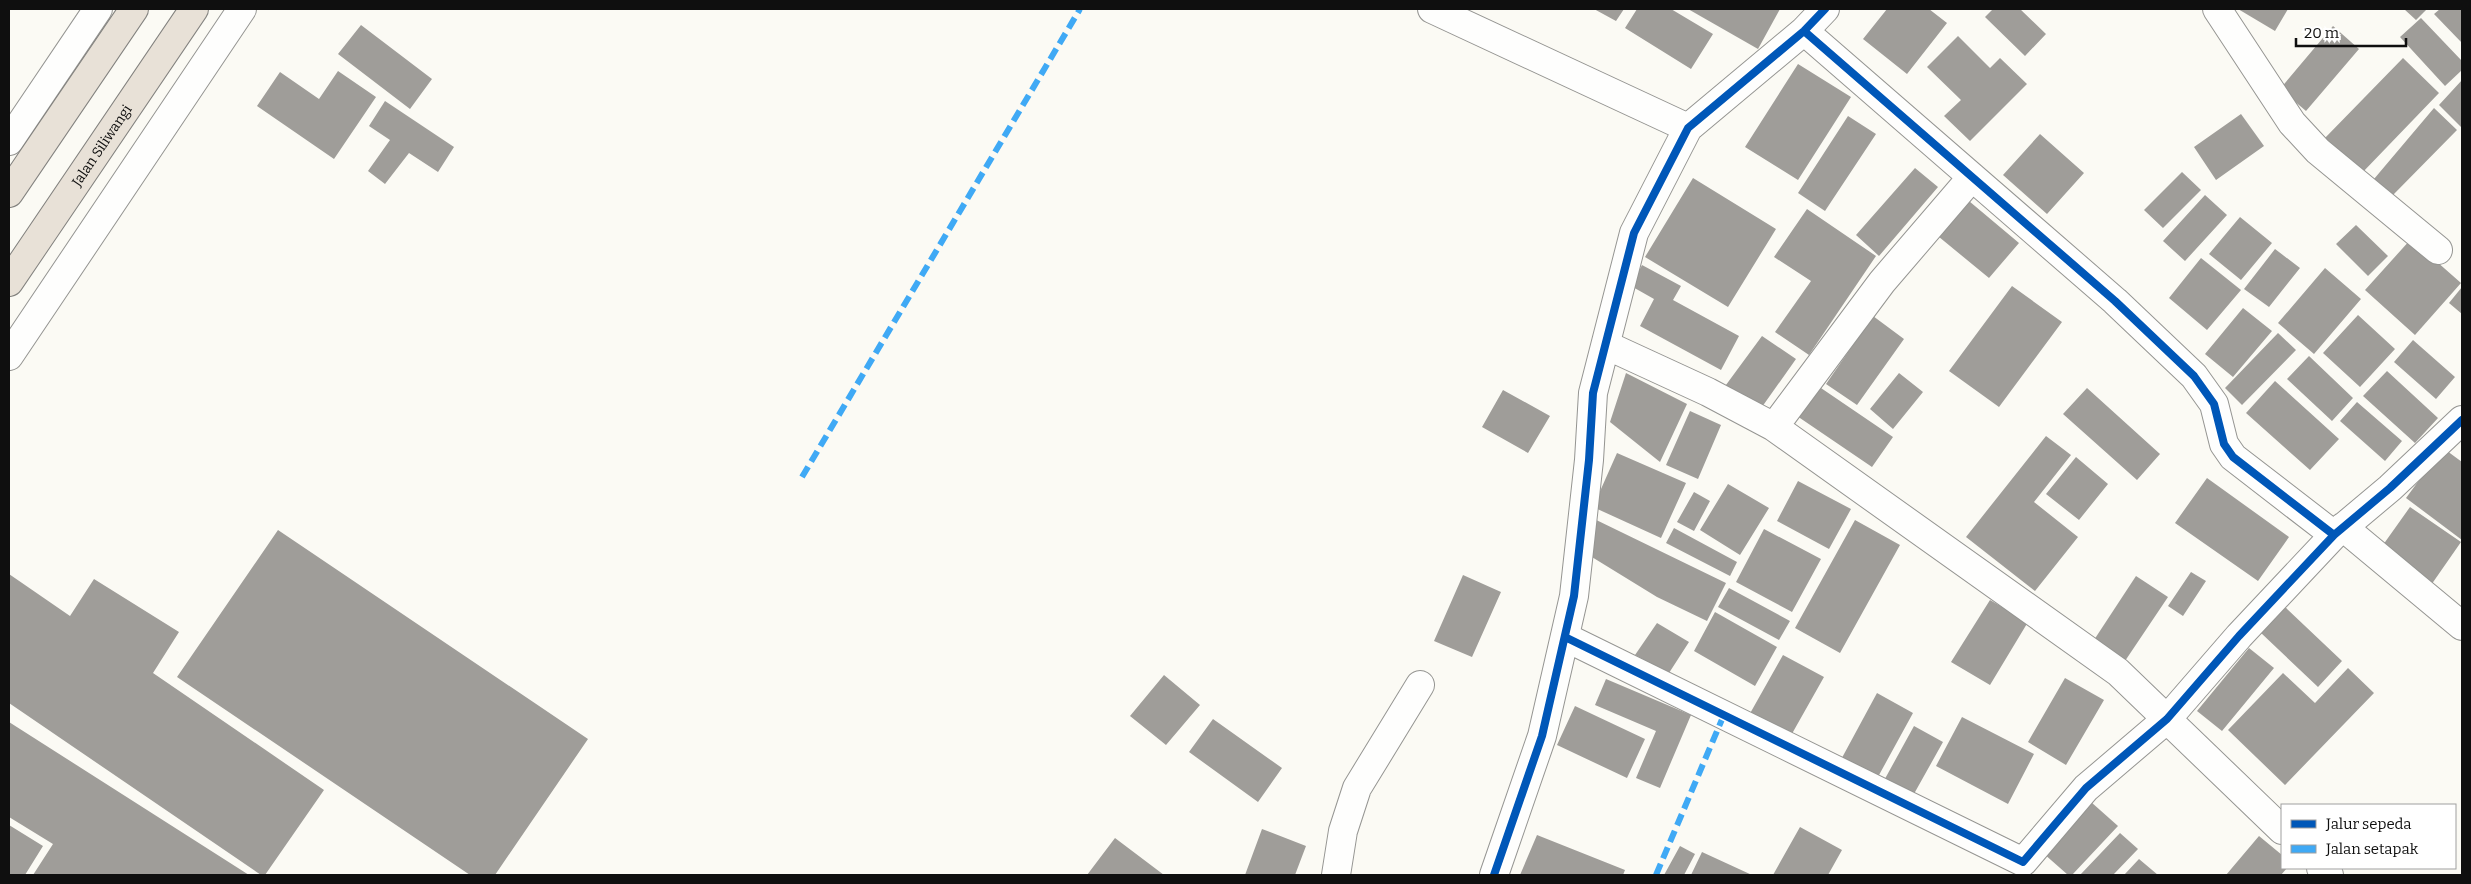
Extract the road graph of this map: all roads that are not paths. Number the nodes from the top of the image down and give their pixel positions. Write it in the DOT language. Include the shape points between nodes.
graph roads {
  1 [pos="98,9"];
  2 [pos="134,9"];
  3 [pos="194,9"];
  4 [pos="242,9"];
  5 [pos="1432,9"];
  6 [pos="1825,9"];
  7 [pos="2217,9"];
  8 [pos="1804,31"];
  9 [pos="1688,128"];
  10 [pos="9,140"];
  11 [pos="1972,177"];
  12 [pos="9,193"];
  13 [pos="2438,250"];
  14 [pos="9,282"];
  15 [pos="1606,345"];
  16 [pos="9,356"];
  17 [pos="2462,420"];
  18 [pos="1774,427"];
  19 [pos="2338,531"];
  20 [pos="2462,626"];
  21 [pos="1565,637"];
  22 [pos="1420,685"];
  23 [pos="2167,719"];
  24 [pos="2281,829"];
  25 [pos="2030,869"];
  26 [pos="1336,875"];
  27 [pos="1494,875"];
  1 -- 10 [label="street"];
  2 -- 12 [label="highway"];
  3 -- 14 [label="highway, Jalan Siliwangi"];
  4 -- 16 [label="street"];
  5 -- 9 [label="street"];
  6 -- 8 [label="street"];
  7 -- 13 [label="street" via="2292,123 2318,151"];
  8 -- 9 [label="street"];
  8 -- 11 [label="street"];
  9 -- 15 [label="street" via="1634,233"];
  11 -- 18 [label="street" via="1882,282"];
  11 -- 19 [label="street" via="2115,301 2194,376 2214,404 2224,444 2233,458"];
  15 -- 18 [label="street" via="1708,392"];
  15 -- 21 [label="street" via="1593,392 1574,596"];
  17 -- 19 [label="street" via="2390,488"];
  18 -- 23 [label="street" via="2118,672"];
  19 -- 20 [label="street"];
  19 -- 23 [label="street" via="2239,636"];
  21 -- 25 [label="street"];
  21 -- 27 [label="street" via="1542,736"];
  22 -- 26 [label="street" via="1357,788 1344,830"];
  23 -- 24 [label="street"];
  23 -- 25 [label="street" via="2086,788"];
}
